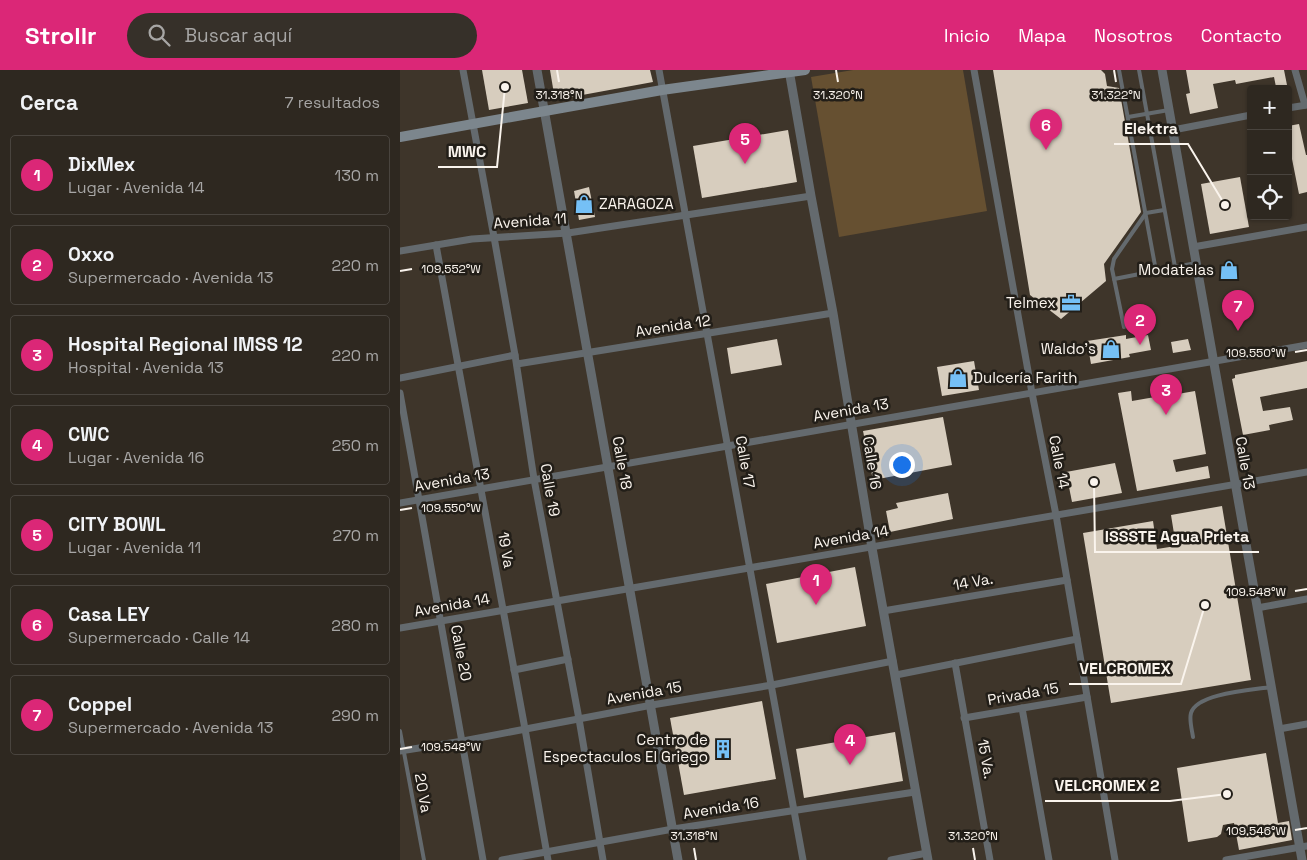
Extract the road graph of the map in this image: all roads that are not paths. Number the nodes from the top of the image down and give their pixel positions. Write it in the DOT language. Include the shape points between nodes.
graph roads {
  1 [pos="463,70"];
  2 [pos="538,70"];
  3 [pos="659,70"];
  4 [pos="805,70"];
  5 [pos="974,70"];
  6 [pos="1119,70"];
  7 [pos="1139,70"];
  8 [pos="1162,70"];
  9 [pos="1296,70"];
  10 [pos="790,71"];
  11 [pos="662,90"];
  12 [pos="1306,105"];
  13 [pos="1292,107"];
  14 [pos="1169,110"];
  15 [pos="545,111"];
  16 [pos="1148,114"];
  17 [pos="1247,116"];
  18 [pos="1128,117"];
  19 [pos="474,124"];
  20 [pos="1173,130"];
  21 [pos="400,137"];
  22 [pos="811,196"];
  23 [pos="1164,210"];
  24 [pos="1146,213"];
  25 [pos="685,216"];
  26 [pos="1307,227"];
  27 [pos="568,233"];
  28 [pos="494,237"];
  29 [pos="436,245"];
  30 [pos="1193,248"];
  31 [pos="400,251"];
  32 [pos="1196,263"];
  33 [pos="1175,267"];
  34 [pos="1156,271"];
  35 [pos="1114,279"];
  36 [pos="833,313"];
  37 [pos="1124,327"];
  38 [pos="706,335"];
  39 [pos="1307,345"];
  40 [pos="588,353"];
  41 [pos="515,355"];
  42 [pos="1214,361"];
  43 [pos="516,364"];
  44 [pos="458,366"];
  45 [pos="400,378"];
  46 [pos="400,393"];
  47 [pos="1032,393"];
  48 [pos="851,424"];
  49 [pos="728,446"];
  50 [pos="608,466"];
  51 [pos="1307,472"];
  52 [pos="534,479"];
  53 [pos="1235,484"];
  54 [pos="480,488"];
  55 [pos="419,499"];
  56 [pos="400,502"];
  57 [pos="1056,515"];
  58 [pos="872,548"];
  59 [pos="750,568"];
  60 [pos="1066,580"];
  61 [pos="631,589"];
  62 [pos="1307,599"];
  63 [pos="556,601"];
  64 [pos="1257,608"];
  65 [pos="503,610"];
  66 [pos="883,611"];
  67 [pos="441,621"];
  68 [pos="400,628"];
  69 [pos="1077,639"];
  70 [pos="568,659"];
  71 [pos="893,661"];
  72 [pos="955,663"];
  73 [pos="514,670"];
  74 [pos="896,675"];
  75 [pos="772,685"];
  76 [pos="1271,687"];
  77 [pos="1087,697"];
  78 [pos="652,705"];
  79 [pos="1022,708"];
  80 [pos="964,718"];
  81 [pos="579,719"];
  82 [pos="1307,724"];
  83 [pos="525,729"];
  84 [pos="1278,729"];
  85 [pos="400,731"];
  86 [pos="1193,737"];
  87 [pos="463,741"];
  88 [pos="402,751"];
  89 [pos="915,792"];
  90 [pos="794,810"];
  91 [pos="672,829"];
  92 [pos="600,842"];
  93 [pos="1303,846"];
  94 [pos="547,856"];
  95 [pos="927,857"];
  96 [pos="424,860"];
  97 [pos="483,860"];
  98 [pos="502,860"];
  99 [pos="602,860"];
  100 [pos="678,860"];
  101 [pos="803,860"];
  102 [pos="891,860"];
  103 [pos="990,860"];
  104 [pos="1049,860"];
  105 [pos="1115,860"];
  106 [pos="1231,860"];
  107 [pos="1302,860"];
  1 -- 19 [label="street, Calle 19"];
  2 -- 15 [label="street, Calle 18"];
  3 -- 11 [label="street, Calle 17"];
  4 -- 10 [label="main road"];
  5 -- 47 [label="street, Calle 14"];
  6 -- 18 [label="lane"];
  7 -- 16 [label="lane"];
  8 -- 14 [label="street, Calle 13"];
  9 -- 12 [label="street"];
  10 -- 11 [label="main road"];
  10 -- 22 [label="street, Calle 16"];
  11 -- 15 [label="main road"];
  11 -- 25 [label="street, Calle 17"];
  12 -- 13 [label="street"];
  14 -- 16 [label="lane"];
  14 -- 20 [label="street, Calle 13"];
  15 -- 19 [label="main road"];
  15 -- 27 [label="street, Calle 18"];
  16 -- 18 [label="lane"];
  16 -- 23 [label="lane"];
  17 -- 20 [label="street"];
  18 -- 24 [label="lane"];
  19 -- 21 [label="main road"];
  19 -- 28 [label="street, Calle 19"];
  20 -- 30 [label="street, Calle 13"];
  22 -- 25 [label="street, Avenida 11"];
  22 -- 36 [label="street, Calle 16"];
  23 -- 24 [label="lane"];
  23 -- 33 [label="lane"];
  24 -- 34 [label="lane"];
  24 -- 35 [label="lane" via="1114,259"];
  25 -- 27 [label="street, Avenida 11"];
  25 -- 38 [label="street, Calle 17"];
  26 -- 30 [label="street"];
  27 -- 28 [label="street, Avenida 11"];
  27 -- 40 [label="street, Calle 18"];
  28 -- 29 [label="street, Avenida 11"];
  28 -- 41 [label="street, Calle 19"];
  29 -- 31 [label="street, Avenida 11"];
  29 -- 44 [label="street, 19 Va"];
  30 -- 32 [label="street, Calle 13"];
  32 -- 33 [label="lane"];
  32 -- 42 [label="street, Calle 13"];
  33 -- 34 [label="lane"];
  34 -- 35 [label="lane"];
  35 -- 37 [label="lane"];
  36 -- 38 [label="street, Avenida 12"];
  36 -- 48 [label="street, Calle 16"];
  38 -- 40 [label="street, Avenida 12"];
  38 -- 49 [label="street, Calle 17"];
  39 -- 42 [label="street, Avenida 13"];
  40 -- 43 [label="street, Avenida 12"];
  40 -- 50 [label="street, Calle 18"];
  41 -- 43 [label="street, Calle 19"];
  41 -- 44 [label="street"];
  42 -- 47 [label="street, Avenida 13"];
  42 -- 53 [label="street, Calle 13"];
  43 -- 52 [label="street, Calle 19"];
  44 -- 45 [label="street"];
  44 -- 54 [label="street, 19 Va"];
  46 -- 55 [label="street, Calle 20"];
  47 -- 48 [label="street, Avenida 13"];
  47 -- 57 [label="street, Calle 14"];
  48 -- 49 [label="street, Avenida 13"];
  48 -- 58 [label="street, Calle 16"];
  49 -- 50 [label="street, Avenida 13"];
  49 -- 59 [label="street, Calle 17"];
  50 -- 52 [label="street, Avenida 13"];
  50 -- 61 [label="street, Calle 18"];
  51 -- 53 [label="street, Avenida 14"];
  52 -- 54 [label="street, Avenida 13"];
  52 -- 63 [label="street, Calle 19"];
  53 -- 57 [label="street, Avenida 14"];
  53 -- 64 [label="street, Calle 13"];
  54 -- 55 [label="street, Avenida 13"];
  54 -- 65 [label="street, 19 Va"];
  55 -- 56 [label="street, Avenida 13"];
  55 -- 67 [label="street, Calle 20"];
  57 -- 58 [label="street, Avenida 14"];
  57 -- 60 [label="street, Calle 14"];
  58 -- 59 [label="street, Avenida 14"];
  58 -- 66 [label="street, Calle 16"];
  59 -- 61 [label="street, Avenida 14"];
  59 -- 75 [label="street, Calle 17"];
  60 -- 66 [label="street, 14 Va."];
  60 -- 69 [label="street, Calle 14"];
  61 -- 63 [label="street, Avenida 14"];
  61 -- 78 [label="street, Calle 18"];
  62 -- 64 [label="street"];
  63 -- 65 [label="street, Avenida 14"];
  63 -- 70 [label="street, Calle 19"];
  64 -- 76 [label="street, Calle 13"];
  65 -- 67 [label="street, Avenida 14"];
  65 -- 73 [label="street, 19 Va"];
  66 -- 71 [label="street, Calle 16"];
  67 -- 68 [label="street, Avenida 14"];
  67 -- 87 [label="street, Calle 20"];
  69 -- 72 [label="street"];
  69 -- 77 [label="street, Calle 14"];
  70 -- 73 [label="street"];
  70 -- 81 [label="street, Calle 19"];
  71 -- 74 [label="street, Calle 16"];
  71 -- 75 [label="street, Avenida 15"];
  72 -- 74 [label="street"];
  72 -- 80 [label="street, 15 Va."];
  73 -- 83 [label="street, 19 Va"];
  74 -- 89 [label="street, Calle 16"];
  75 -- 78 [label="street, Avenida 15"];
  75 -- 90 [label="street, Calle 17"];
  76 -- 84 [label="street, Calle 13"];
  76 -- 86 [label="lane" via="1205,699 1191,713"];
  77 -- 79 [label="street, Privada 15"];
  77 -- 105 [label="street, Calle 14"];
  78 -- 81 [label="street, Avenida 15"];
  78 -- 91 [label="street, Calle 18"];
  79 -- 80 [label="street, Privada 15"];
  79 -- 104 [label="street"];
  80 -- 103 [label="street, 15 Va."];
  81 -- 83 [label="street, Avenida 15"];
  81 -- 92 [label="street, Calle 19"];
  82 -- 84 [label="street"];
  83 -- 87 [label="street, Avenida 15"];
  83 -- 94 [label="street, 19 Va"];
  84 -- 93 [label="street, Calle 13"];
  85 -- 88 [label="lane, 20 Va"];
  87 -- 88 [label="street, Avenida 15"];
  87 -- 97 [label="street, Calle 20"];
  88 -- 96 [label="lane, 20 Va"];
  89 -- 90 [label="street, Avenida 16"];
  89 -- 95 [label="street, Calle 16"];
  90 -- 91 [label="street, Avenida 16"];
  90 -- 101 [label="street, Calle 17"];
  91 -- 92 [label="street, Avenida 16"];
  91 -- 100 [label="street, Calle 18"];
  92 -- 94 [label="street, Avenida 16"];
  92 -- 99 [label="street, Calle 19"];
  93 -- 106 [label="street"];
  93 -- 107 [label="street, Calle 13"];
  94 -- 98 [label="street, Avenida 16"];
  95 -- 102 [label="street"];
}
